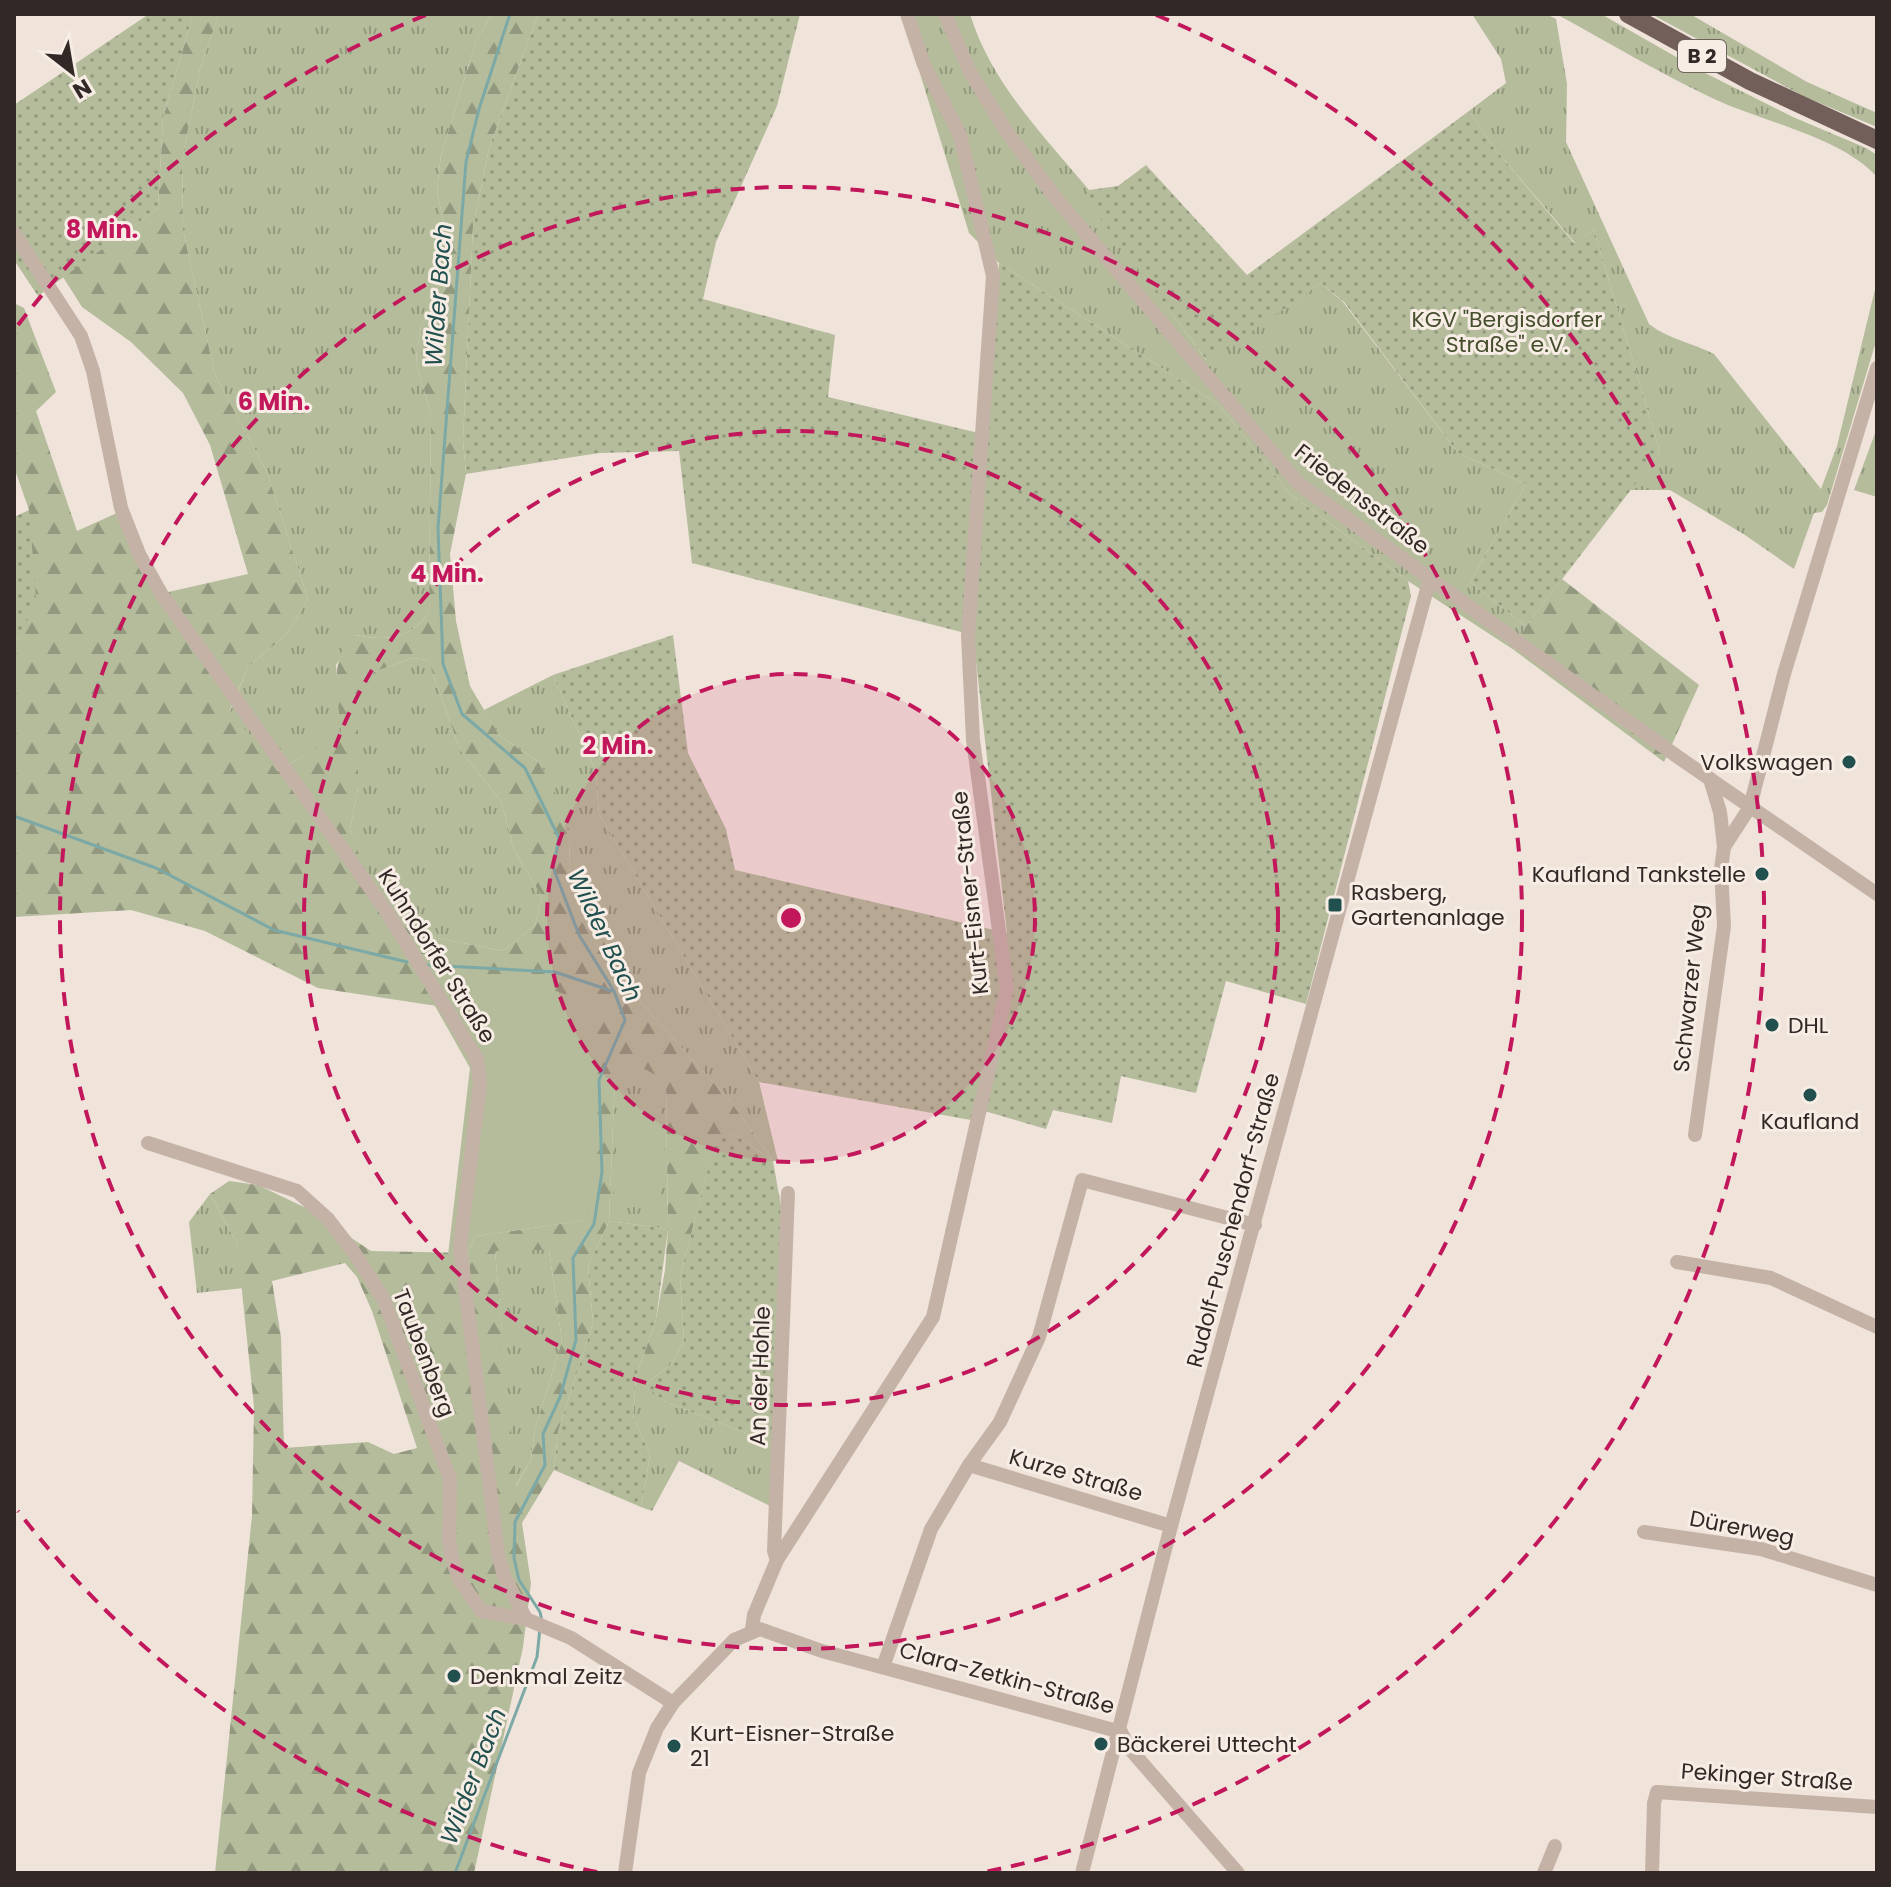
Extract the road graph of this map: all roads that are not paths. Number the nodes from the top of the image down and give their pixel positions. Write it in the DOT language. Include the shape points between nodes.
graph roads {
  1 [pos="907,14"];
  2 [pos="945,14"];
  3 [pos="1628,14"];
  4 [pos="1877,140"];
  5 [pos="14,233"];
  6 [pos="1877,368"];
  7 [pos="1430,578"];
  8 [pos="1710,779"];
  9 [pos="1750,807"];
  10 [pos="1722,828"];
  11 [pos="1724,847"];
  12 [pos="1877,894"];
  13 [pos="1695,1135"];
  14 [pos="148,1143"];
  15 [pos="788,1193"];
  16 [pos="1255,1225"];
  17 [pos="1677,1262"];
  18 [pos="1877,1327"];
  19 [pos="969,1465"];
  20 [pos="1171,1526"];
  21 [pos="1644,1532"];
  22 [pos="777,1560"];
  23 [pos="1877,1585"];
  24 [pos="535,1623"];
  25 [pos="752,1629"];
  26 [pos="883,1667"];
  27 [pos="673,1703"];
  28 [pos="1121,1732"];
  29 [pos="1877,1807"];
  30 [pos="1555,1846"];
  31 [pos="625,1873"];
  32 [pos="1082,1873"];
  33 [pos="1238,1873"];
  34 [pos="1544,1873"];
  35 [pos="1652,1873"];
  1 -- 22 [label="street, Kurt-Eisner-Straße" via="936,92 960,135 993,276 968,636 973,740 1007,989 933,1317"];
  2 -- 7 [label="street, Friedensstraße" via="970,72 1021,152 1273,457 1299,484"];
  3 -- 4 [label="main road, B 2" via="1750,81"];
  5 -- 24 [label="street, Kuhndorfer Straße" via="81,336 124,518 162,595 387,912 477,1059 480,1084 460,1246 498,1553 504,1576"];
  6 -- 9 [label="street" via="1784,674"];
  7 -- 8 [label="street, Friedensstraße"];
  7 -- 16 [label="street, Rudolf-Puschendorf-Straße"];
  8 -- 9 [label="street, Friedensstraße"];
  8 -- 10 [label="street, Schwarzer Weg"];
  9 -- 10 [label="street" via="1737,809"];
  9 -- 11 [label="street"];
  9 -- 12 [label="street, Friedensstraße"];
  10 -- 11 [label="street, Schwarzer Weg"];
  11 -- 13 [label="street, Schwarzer Weg" via="1724,926"];
  14 -- 24 [label="street, Taubenberg" via="297,1191 328,1219 384,1300 404,1352 450,1479 449,1540 459,1579 481,1611"];
  15 -- 22 [label="street, An der Hohle"];
  16 -- 19 [label="street" via="1082,1180 1039,1337 1000,1422"];
  16 -- 20 [label="street, Rudolf-Puschendorf-Straße"];
  17 -- 18 [label="street" via="1771,1278"];
  19 -- 20 [label="street, Kurze Straße"];
  19 -- 26 [label="street" via="924,1546"];
  20 -- 28 [label="street, Rudolf-Puschendorf-Straße"];
  21 -- 23 [label="street, Dürerweg" via="1761,1549"];
  22 -- 25 [label="street, Kurt-Eisner-Straße"];
  24 -- 27 [label="street" via="584,1646"];
  25 -- 26 [label="street, Clara-Zetkin-Straße"];
  25 -- 27 [label="street" via="734,1640"];
  26 -- 28 [label="street, Clara-Zetkin-Straße"];
  27 -- 31 [label="street" via="643,1758"];
  28 -- 32 [label="street, Rudolf-Puschendorf-Straße"];
  28 -- 33 [label="street, Clara-Zetkin-Straße" via="1129,1748"];
  29 -- 35 [label="street, Pekinger Straße" via="1654,1794"];
  30 -- 34 [label="street"];
}
